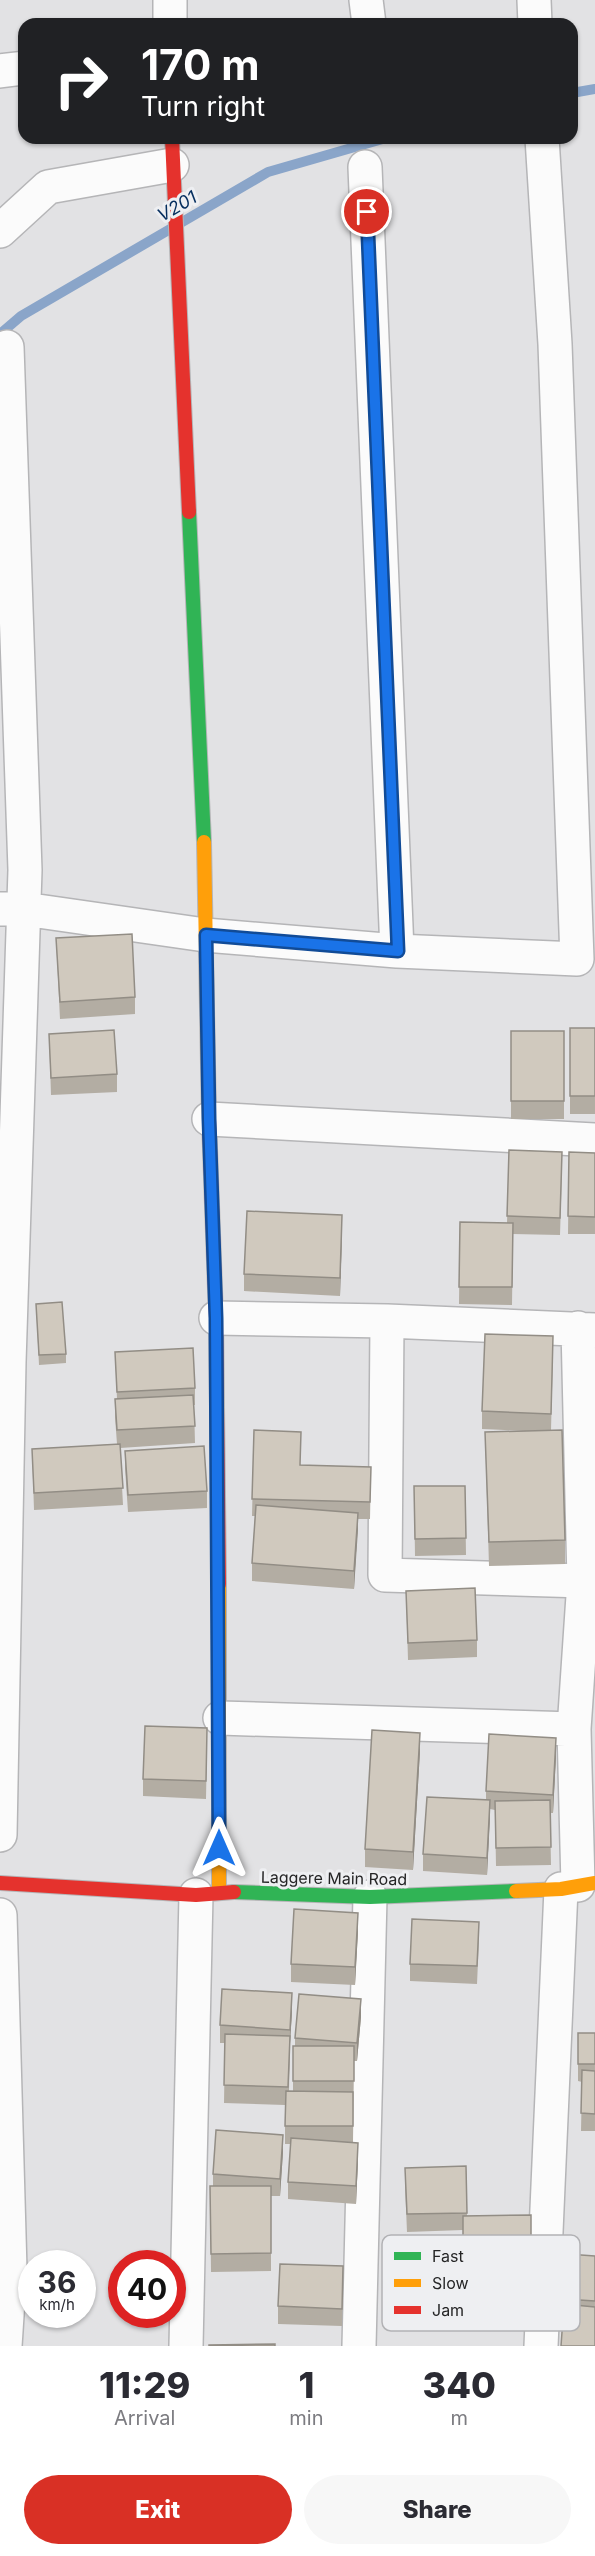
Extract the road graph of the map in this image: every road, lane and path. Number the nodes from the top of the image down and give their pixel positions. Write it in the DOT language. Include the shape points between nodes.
graph roads {
  1 [pos="170,0"];
  2 [pos="366,0"];
  3 [pos="534,0"];
  4 [pos="170,18"];
  5 [pos="368,18"];
  6 [pos="535,18"];
  7 [pos="18,69"];
  8 [pos="0,71"];
  9 [pos="542,144"];
  10 [pos="172,151"];
  11 [pos="365,166"];
  12 [pos="0,231"];
  13 [pos="7,347"];
  14 [pos="12,909"];
  15 [pos="206,935"];
  16 [pos="398,951"];
  17 [pos="209,1119"];
  18 [pos="595,1140"];
  19 [pos="216,1318"];
  20 [pos="387,1321"];
  21 [pos="586,1329"];
  22 [pos="590,1581"];
  23 [pos="220,1718"];
  24 [pos="574,1729"];
  25 [pos="0,1835"];
  26 [pos="0,1883"];
  27 [pos="578,1885"];
  28 [pos="208,1893"];
  29 [pos="370,1897"];
  30 [pos="0,1915"];
  31 [pos="550,2235"];
  32 [pos="542,2331"];
  33 [pos="5,2346"];
  34 [pos="186,2346"];
  35 [pos="359,2346"];
  36 [pos="541,2346"];
  1 -- 4 [label="street"];
  2 -- 5 [label="street"];
  3 -- 6 [label="street"];
  7 -- 8 [label="street"];
  9 -- 16 [label="street" via="555,344 577,959"];
  10 -- 12 [label="street" via="48,187"];
  10 -- 15 [label="street"];
  11 -- 16 [label="street"];
  13 -- 14 [label="street" via="26,870"];
  14 -- 15 [label="street"];
  14 -- 25 [label="street"];
  15 -- 16 [label="street"];
  15 -- 17 [label="street"];
  17 -- 18 [label="street"];
  17 -- 19 [label="street"];
  19 -- 20 [label="street"];
  19 -- 23 [label="street"];
  20 -- 21 [label="street"];
  20 -- 22 [label="street" via="385,1575"];
  21 -- 22 [label="street"];
  22 -- 24 [label="street"];
  23 -- 24 [label="street"];
  23 -- 28 [label="street"];
  24 -- 27 [label="street"];
  26 -- 28 [label="street, Laggere Main Road"];
  27 -- 29 [label="street, Laggere Main Road"];
  27 -- 31 [label="street"];
  28 -- 29 [label="street, Laggere Main Road"];
  28 -- 34 [label="street"];
  29 -- 35 [label="street"];
  30 -- 33 [label="street" via="10,2270"];
  32 -- 36 [label="street"];
}
